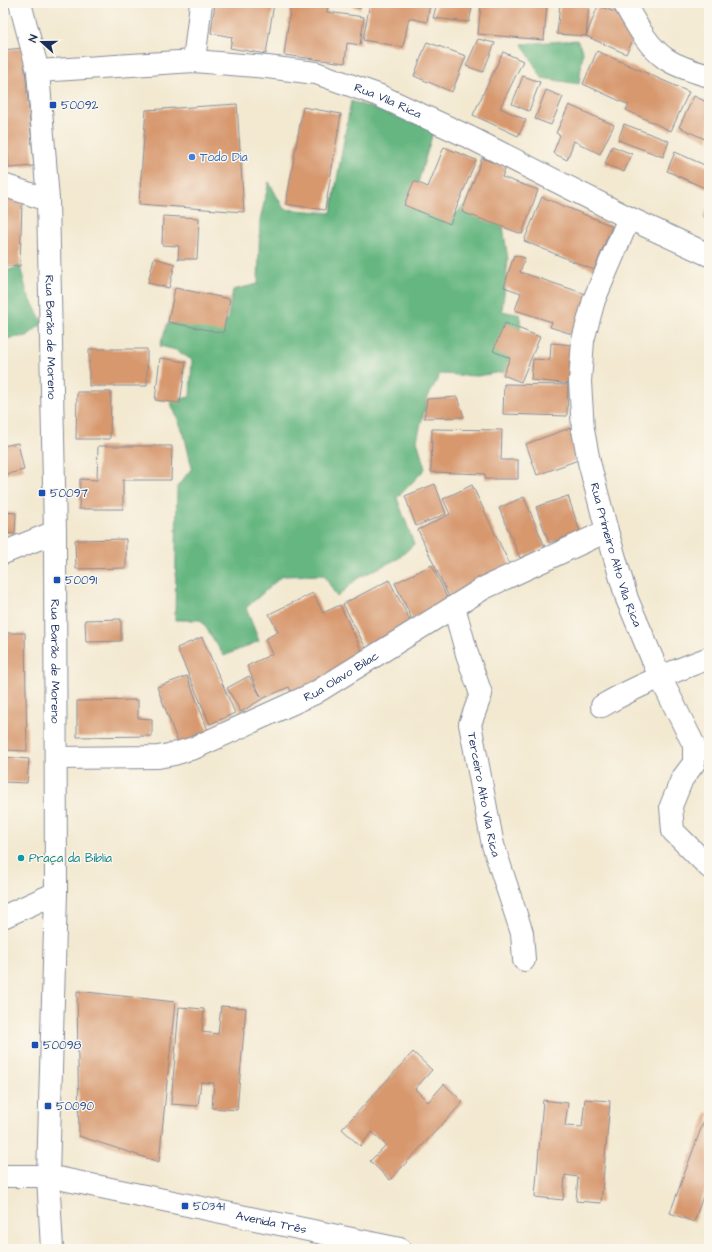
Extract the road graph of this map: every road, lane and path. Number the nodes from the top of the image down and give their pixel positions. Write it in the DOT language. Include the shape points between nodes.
graph roads {
  1 [pos="20,3"];
  2 [pos="201,3"];
  3 [pos="624,3"];
  4 [pos="194,61"];
  5 [pos="38,71"];
  6 [pos="709,76"];
  7 [pos="3,186"];
  8 [pos="48,200"];
  9 [pos="629,218"];
  10 [pos="709,255"];
  11 [pos="607,531"];
  12 [pos="55,532"];
  13 [pos="3,553"];
  14 [pos="454,607"];
  15 [pos="709,658"];
  16 [pos="660,677"];
  17 [pos="602,706"];
  18 [pos="56,758"];
  19 [pos="709,867"];
  20 [pos="56,893"];
  21 [pos="3,917"];
  22 [pos="524,960"];
  23 [pos="3,1176"];
  24 [pos="48,1176"];
  25 [pos="52,1249"];
  26 [pos="400,1249"];
  1 -- 5 [label="street, Rua Barão de Moreno"];
  2 -- 4 [label="street"];
  3 -- 6 [label="street" via="654,49 667,60"];
  4 -- 5 [label="street, Rua Vila Rica"];
  4 -- 9 [label="street, Rua Vila Rica" via="316,73 378,94"];
  5 -- 8 [label="street, Rua Barão de Moreno"];
  7 -- 8 [label="street"];
  8 -- 12 [label="street, Rua Barão de Moreno"];
  9 -- 10 [label="street, Rua Vila Rica"];
  9 -- 11 [label="street, Rua Primeiro Alto Vila Rica" via="594,300 583,340 581,363 583,430"];
  11 -- 14 [label="street, Rua Olavo Bilac" via="484,588"];
  11 -- 16 [label="street, Rua Primeiro Alto Vila Rica" via="627,599"];
  12 -- 13 [label="street"];
  12 -- 18 [label="street, Rua Barão de Moreno"];
  14 -- 18 [label="street, Rua Olavo Bilac" via="315,693 194,748 158,757"];
  14 -- 22 [label="street, Terceiro Alto Vila Rica" via="481,694 470,724 493,846 522,933"];
  15 -- 16 [label="street"];
  16 -- 17 [label="street"];
  16 -- 19 [label="street, Rua Primeiro Alto Vila Rica" via="694,744 694,763 682,779 671,806 673,831"];
  18 -- 20 [label="street, Rua Barão de Moreno"];
  20 -- 21 [label="street"];
  20 -- 24 [label="street, Rua Barão de Moreno"];
  23 -- 24 [label="street, Avenida Três"];
  24 -- 25 [label="street, Rua Barão de Moreno"];
  24 -- 26 [label="street, Avenida Três"];
}
